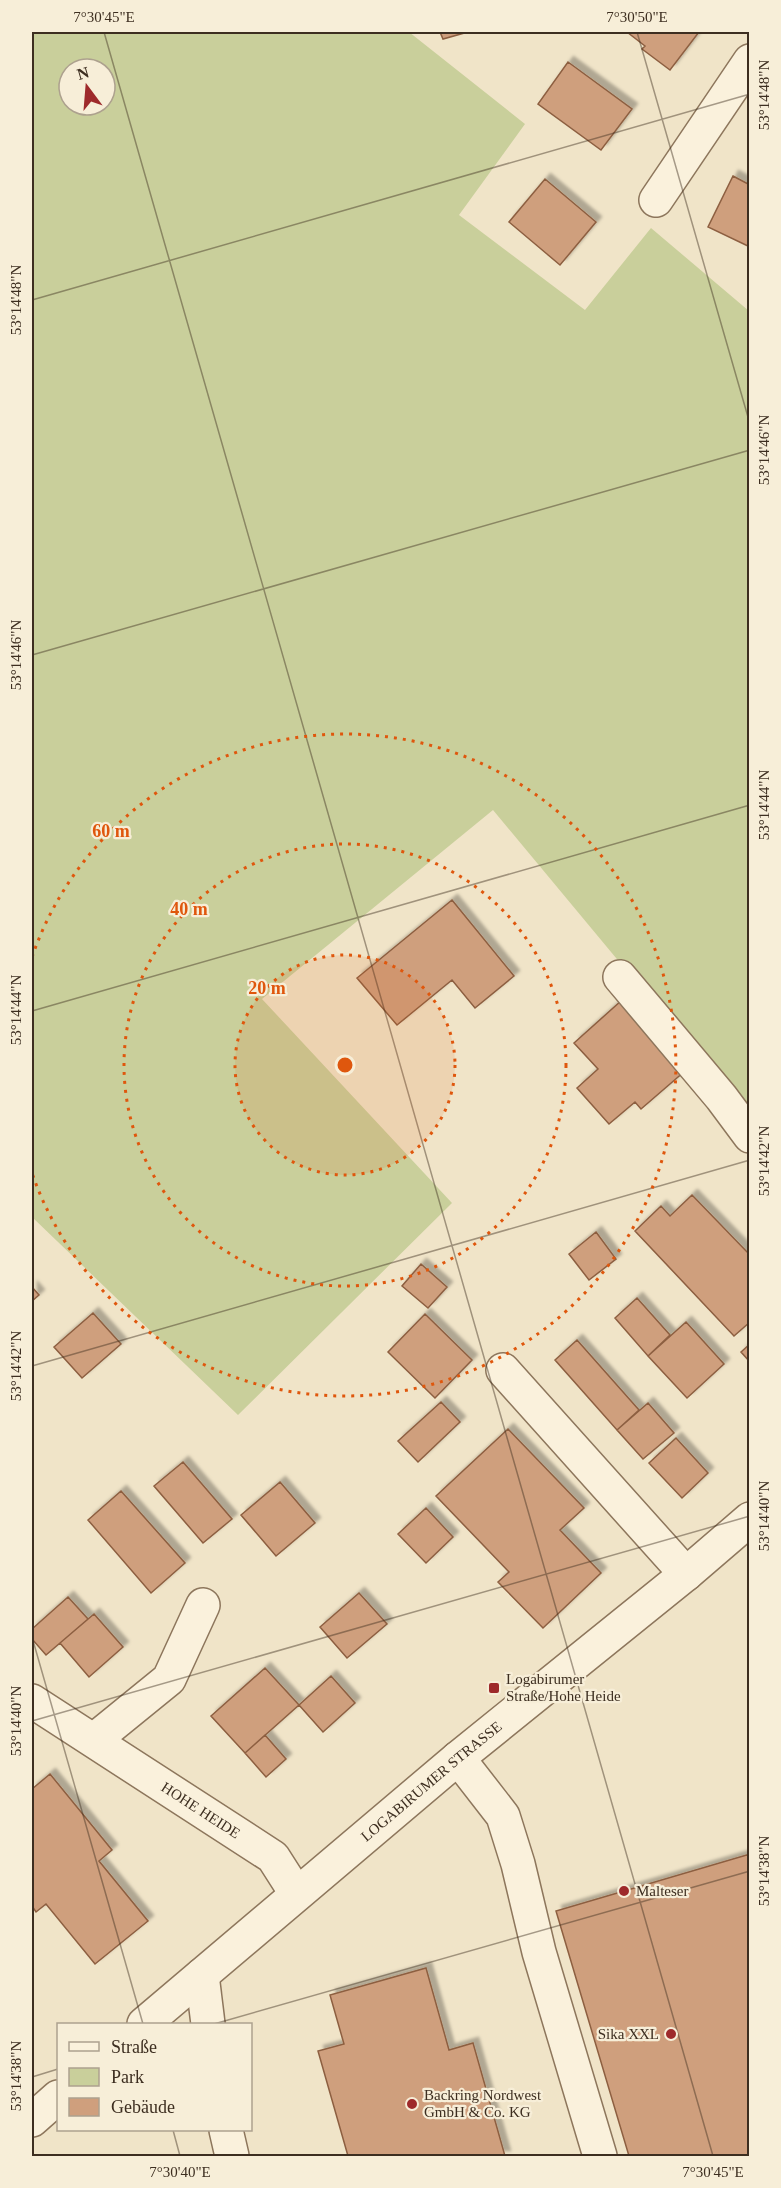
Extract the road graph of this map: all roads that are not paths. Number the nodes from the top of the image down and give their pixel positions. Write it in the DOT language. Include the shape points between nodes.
graph roads {
  1 [pos="750,61"];
  2 [pos="656,200"];
  3 [pos="620,977"];
  4 [pos="750,1136"];
  5 [pos="503,1370"];
  6 [pos="750,1519"];
  7 [pos="686,1575"];
  8 [pos="203,1605"];
  9 [pos="32,1701"];
  10 [pos="94,1740"];
  11 [pos="458,1758"];
  12 [pos="296,1893"];
  13 [pos="202,1975"];
  14 [pos="146,2023"];
  15 [pos="208,2023"];
  16 [pos="57,2098"];
  17 [pos="32,2120"];
  18 [pos="225,2131"];
  19 [pos="232,2157"];
  20 [pos="600,2157"];
  1 -- 2 [label="street"];
  3 -- 4 [label="street"];
  5 -- 7 [label="street"];
  6 -- 7 [label="street, LOGABIRUMER STRASSE"];
  7 -- 11 [label="street, LOGABIRUMER STRASSE"];
  8 -- 10 [label="street" via="169,1678"];
  9 -- 10 [label="street, HOHE HEIDE"];
  10 -- 12 [label="street, HOHE HEIDE" via="273,1857"];
  11 -- 12 [label="street, LOGABIRUMER STRASSE"];
  11 -- 20 [label="street" via="503,1816"];
  12 -- 13 [label="street, LOGABIRUMER STRASSE"];
  13 -- 14 [label="street, LOGABIRUMER STRASSE"];
  13 -- 15 [label="street"];
  16 -- 17 [label="street"];
  18 -- 19 [label="street"];
}
